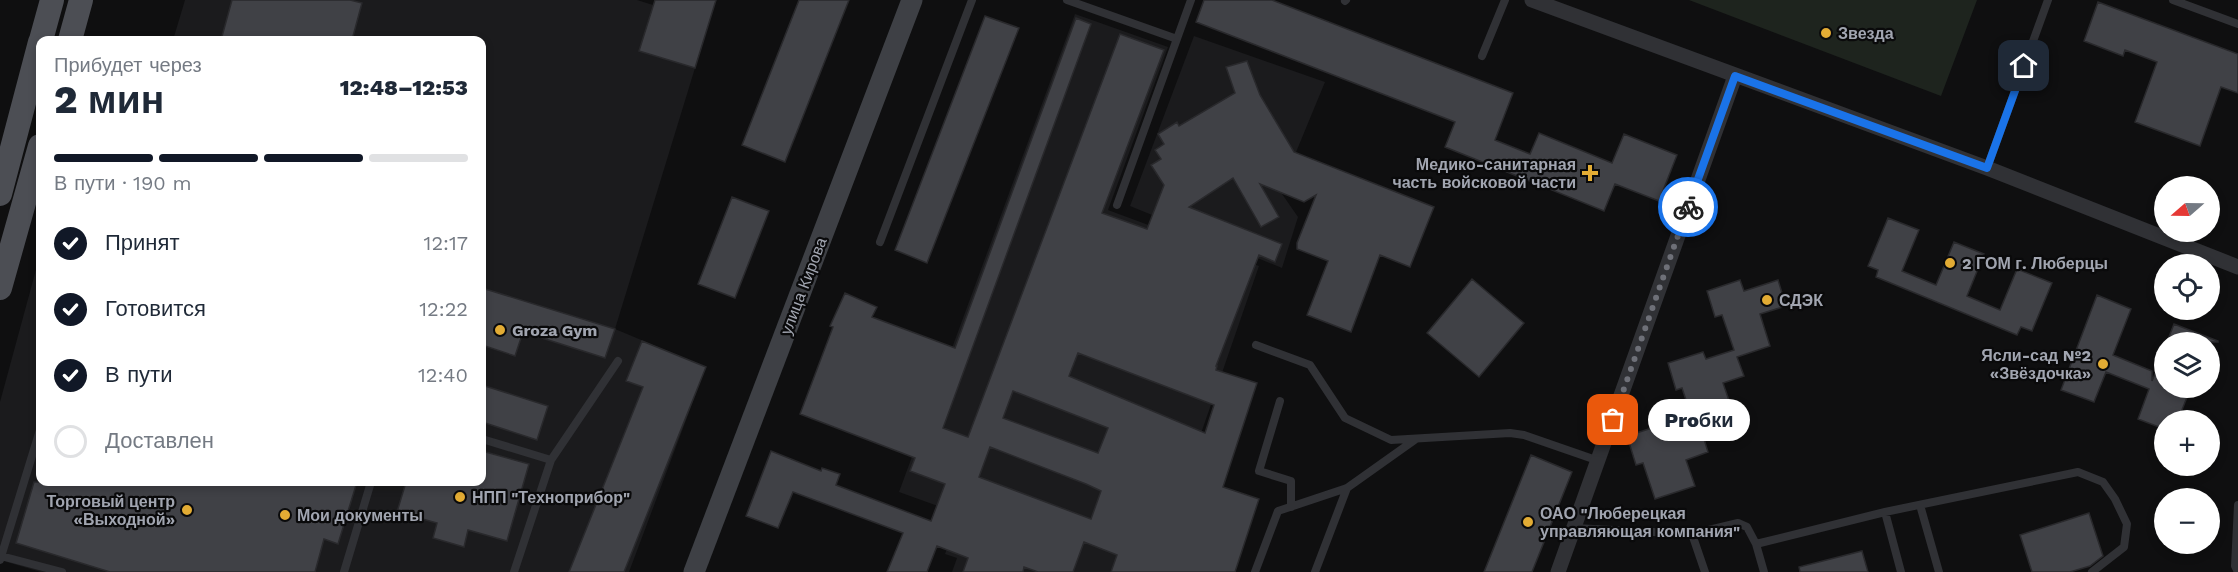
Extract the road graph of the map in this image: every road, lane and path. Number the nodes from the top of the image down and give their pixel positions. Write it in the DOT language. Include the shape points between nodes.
graph roads {
  1 [pos="52,0"];
  2 [pos="81,0"];
  3 [pos="912,0"];
  4 [pos="972,0"];
  5 [pos="1067,0"];
  6 [pos="1191,0"];
  7 [pos="1505,0"];
  8 [pos="1532,0"];
  9 [pos="2048,0"];
  10 [pos="2174,0"];
  11 [pos="2238,24"];
  12 [pos="42,36"];
  13 [pos="71,36"];
  14 [pos="1177,39"];
  15 [pos="1482,56"];
  16 [pos="36,60"];
  17 [pos="1735,76"];
  18 [pos="1987,168"];
  19 [pos="36,170"];
  20 [pos="0,194"];
  21 [pos="1117,205"];
  22 [pos="880,242"];
  23 [pos="2238,267"];
  24 [pos="0,288"];
  25 [pos="1256,345"];
  26 [pos="618,361"];
  27 [pos="1280,401"];
  28 [pos="1417,438"];
  29 [pos="486,440"];
  30 [pos="36,443"];
  31 [pos="551,460"];
  32 [pos="1599,461"];
  33 [pos="370,486"];
  34 [pos="1347,488"];
  35 [pos="1920,505"];
  36 [pos="2238,505"];
  37 [pos="1291,507"];
  38 [pos="1885,512"];
  39 [pos="1574,528"];
  40 [pos="1692,534"];
  41 [pos="1756,544"];
  42 [pos="1,558"];
  43 [pos="2237,568"];
  44 [pos="62,572"];
  45 [pos="344,572"];
  46 [pos="514,572"];
  47 [pos="694,572"];
  48 [pos="1255,572"];
  49 [pos="1315,572"];
  50 [pos="1558,572"];
  51 [pos="1705,572"];
  52 [pos="1764,572"];
  53 [pos="1901,572"];
  54 [pos="1939,572"];
  55 [pos="2092,572"];
  1 -- 12 [label="main road"];
  2 -- 13 [label="main road"];
  3 -- 47 [label="main road, улица Кирова"];
  4 -- 22 [label="lane"];
  5 -- 14 [label="lane"];
  6 -- 14 [label="lane"];
  7 -- 15 [label="lane"];
  8 -- 17 [label="street"];
  9 -- 18 [label="lane"];
  10 -- 11 [label="lane"];
  14 -- 21 [label="lane"];
  16 -- 20 [label="main road"];
  17 -- 18 [label="street"];
  17 -- 32 [label="street"];
  18 -- 23 [label="street"];
  19 -- 24 [label="main road"];
  25 -- 28 [label="lane" via="1310,364 1345,418 1390,440"];
  26 -- 31 [label="lane"];
  27 -- 37 [label="lane" via="1259,471 1291,481"];
  28 -- 32 [label="lane" via="1510,433"];
  28 -- 34 [label="lane"];
  29 -- 31 [label="lane"];
  30 -- 42 [label="lane"];
  31 -- 46 [label="lane"];
  32 -- 39 [label="street"];
  33 -- 45 [label="lane"];
  34 -- 37 [label="lane"];
  34 -- 49 [label="lane"];
  35 -- 38 [label="lane"];
  35 -- 54 [label="lane"];
  35 -- 55 [label="lane" via="2078,472 2103,482 2127,524 2124,547"];
  36 -- 43 [label="lane"];
  37 -- 48 [label="lane" via="1278,511"];
  38 -- 41 [label="lane"];
  38 -- 53 [label="lane"];
  39 -- 40 [label="lane"];
  39 -- 50 [label="street"];
  40 -- 41 [label="lane" via="1738,522 1747,527"];
  40 -- 51 [label="lane"];
  41 -- 52 [label="lane"];
  42 -- 44 [label="lane"];
}
